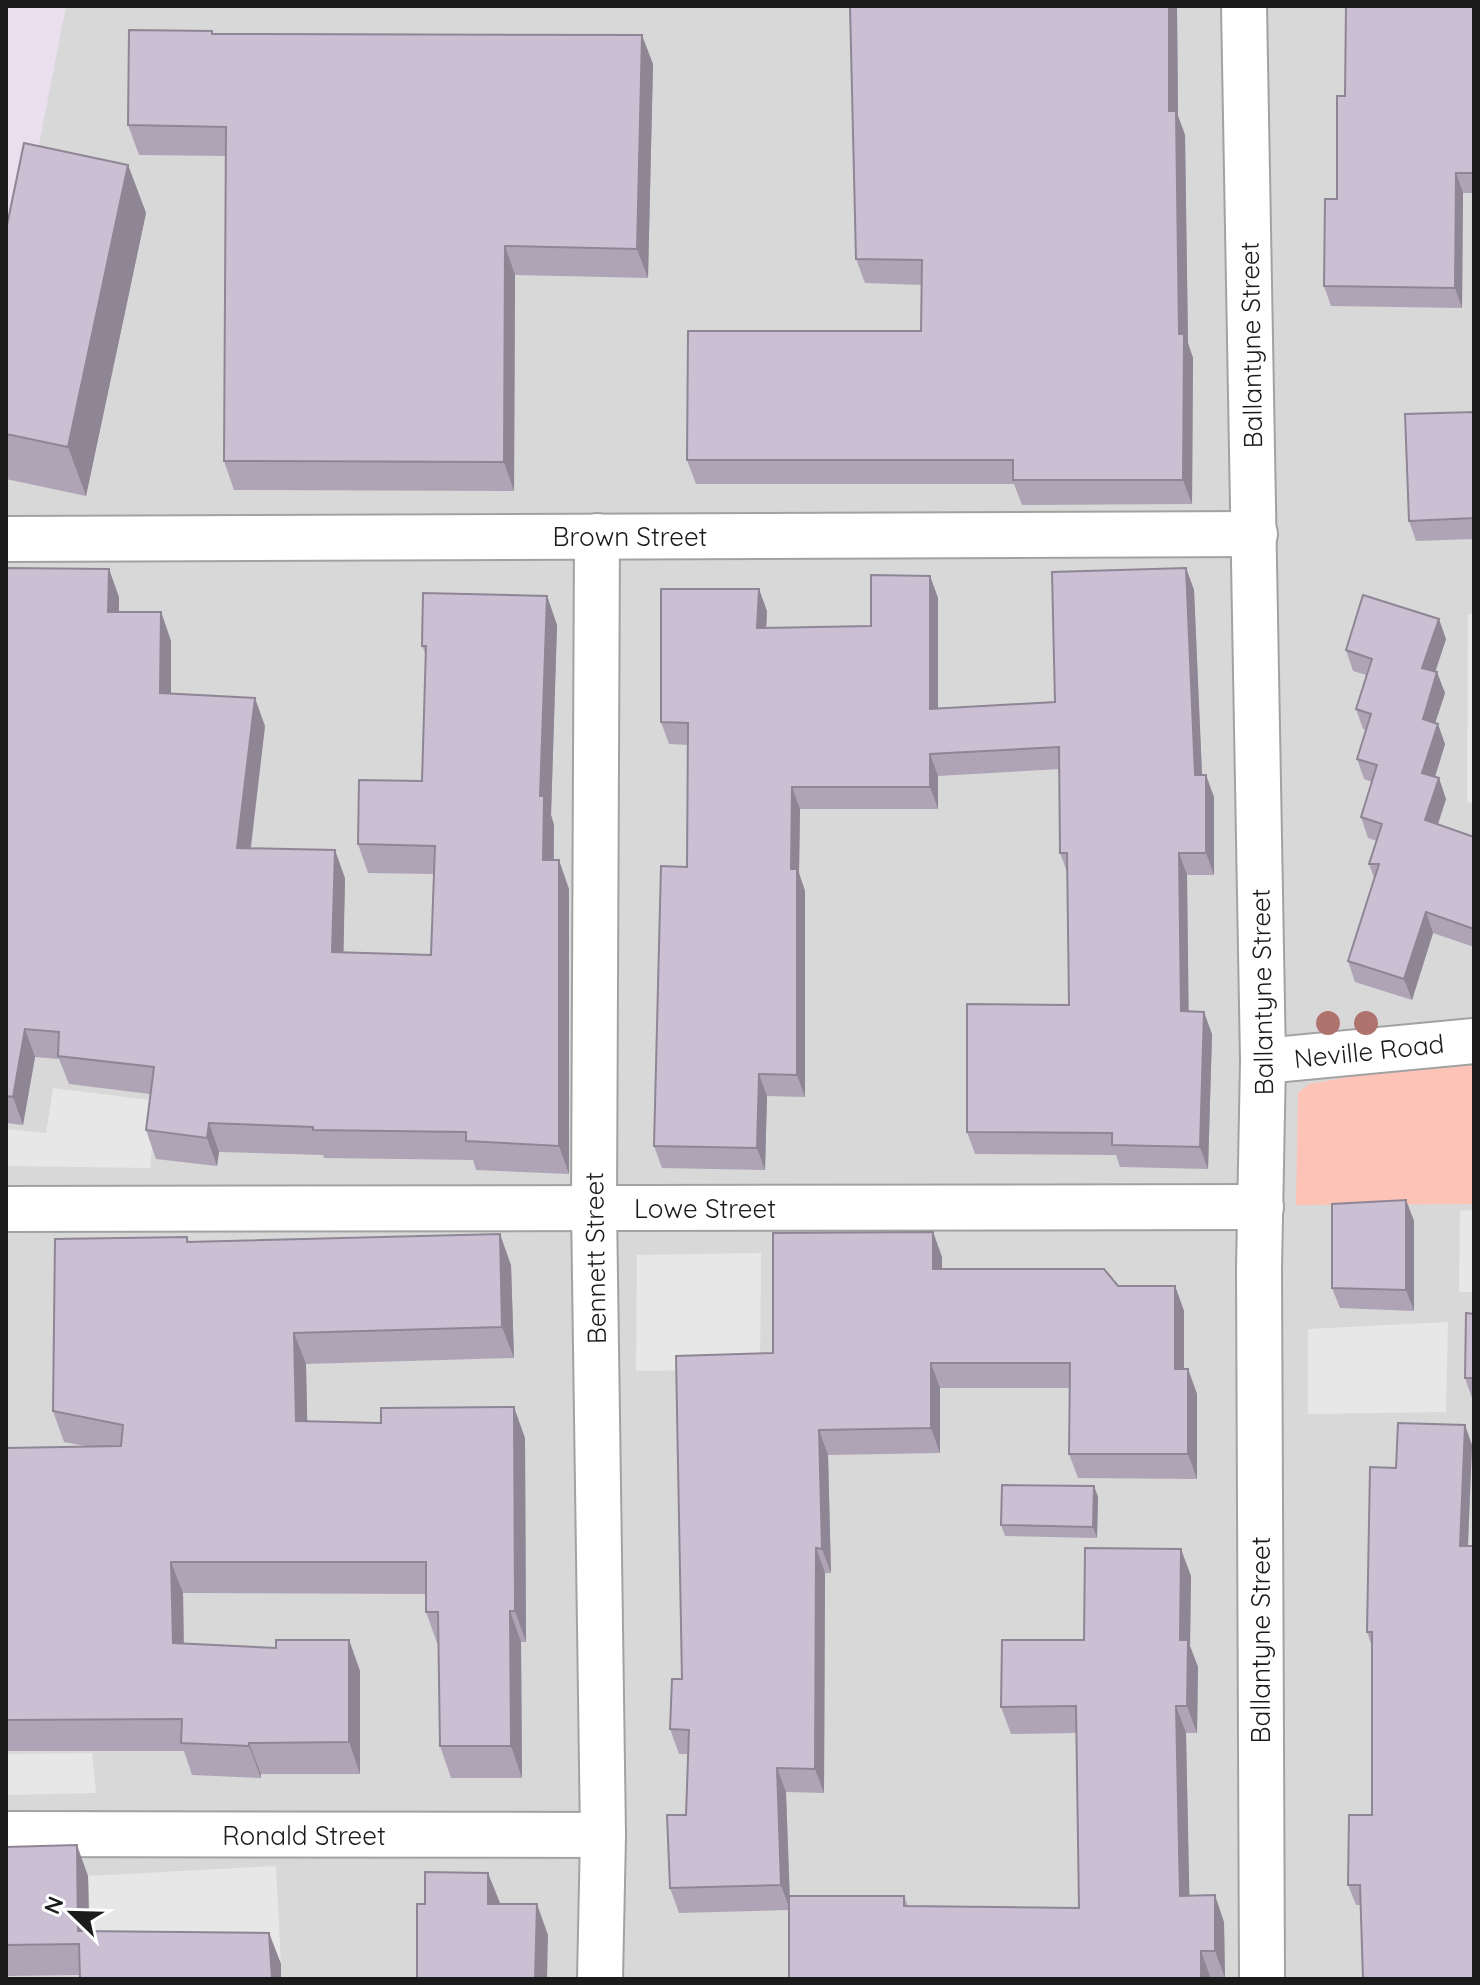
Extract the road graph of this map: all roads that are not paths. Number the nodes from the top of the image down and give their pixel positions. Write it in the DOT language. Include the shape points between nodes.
graph roads {
  1 [pos="1244,6"];
  2 [pos="1255,534"];
  3 [pos="597,536"];
  4 [pos="6,539"];
  5 [pos="1474,1041"];
  6 [pos="1263,1061"];
  7 [pos="594,1207"];
  8 [pos="1261,1207"];
  9 [pos="6,1209"];
  10 [pos="6,1834"];
  11 [pos="603,1835"];
  12 [pos="600,1979"];
  13 [pos="1262,1979"];
  1 -- 2 [label="street, Ballantyne Street"];
  2 -- 3 [label="street, Brown Street"];
  2 -- 6 [label="street, Ballantyne Street"];
  3 -- 4 [label="street, Brown Street"];
  3 -- 7 [label="street, Bennett Street"];
  5 -- 6 [label="street, Neville Road"];
  6 -- 8 [label="street, Ballantyne Street"];
  7 -- 8 [label="street, Lowe Street"];
  7 -- 9 [label="street, Lowe Street"];
  7 -- 11 [label="street, Bennett Street"];
  8 -- 13 [label="street, Ballantyne Street"];
  10 -- 11 [label="street, Ronald Street"];
  11 -- 12 [label="street, Bennett Street"];
}
